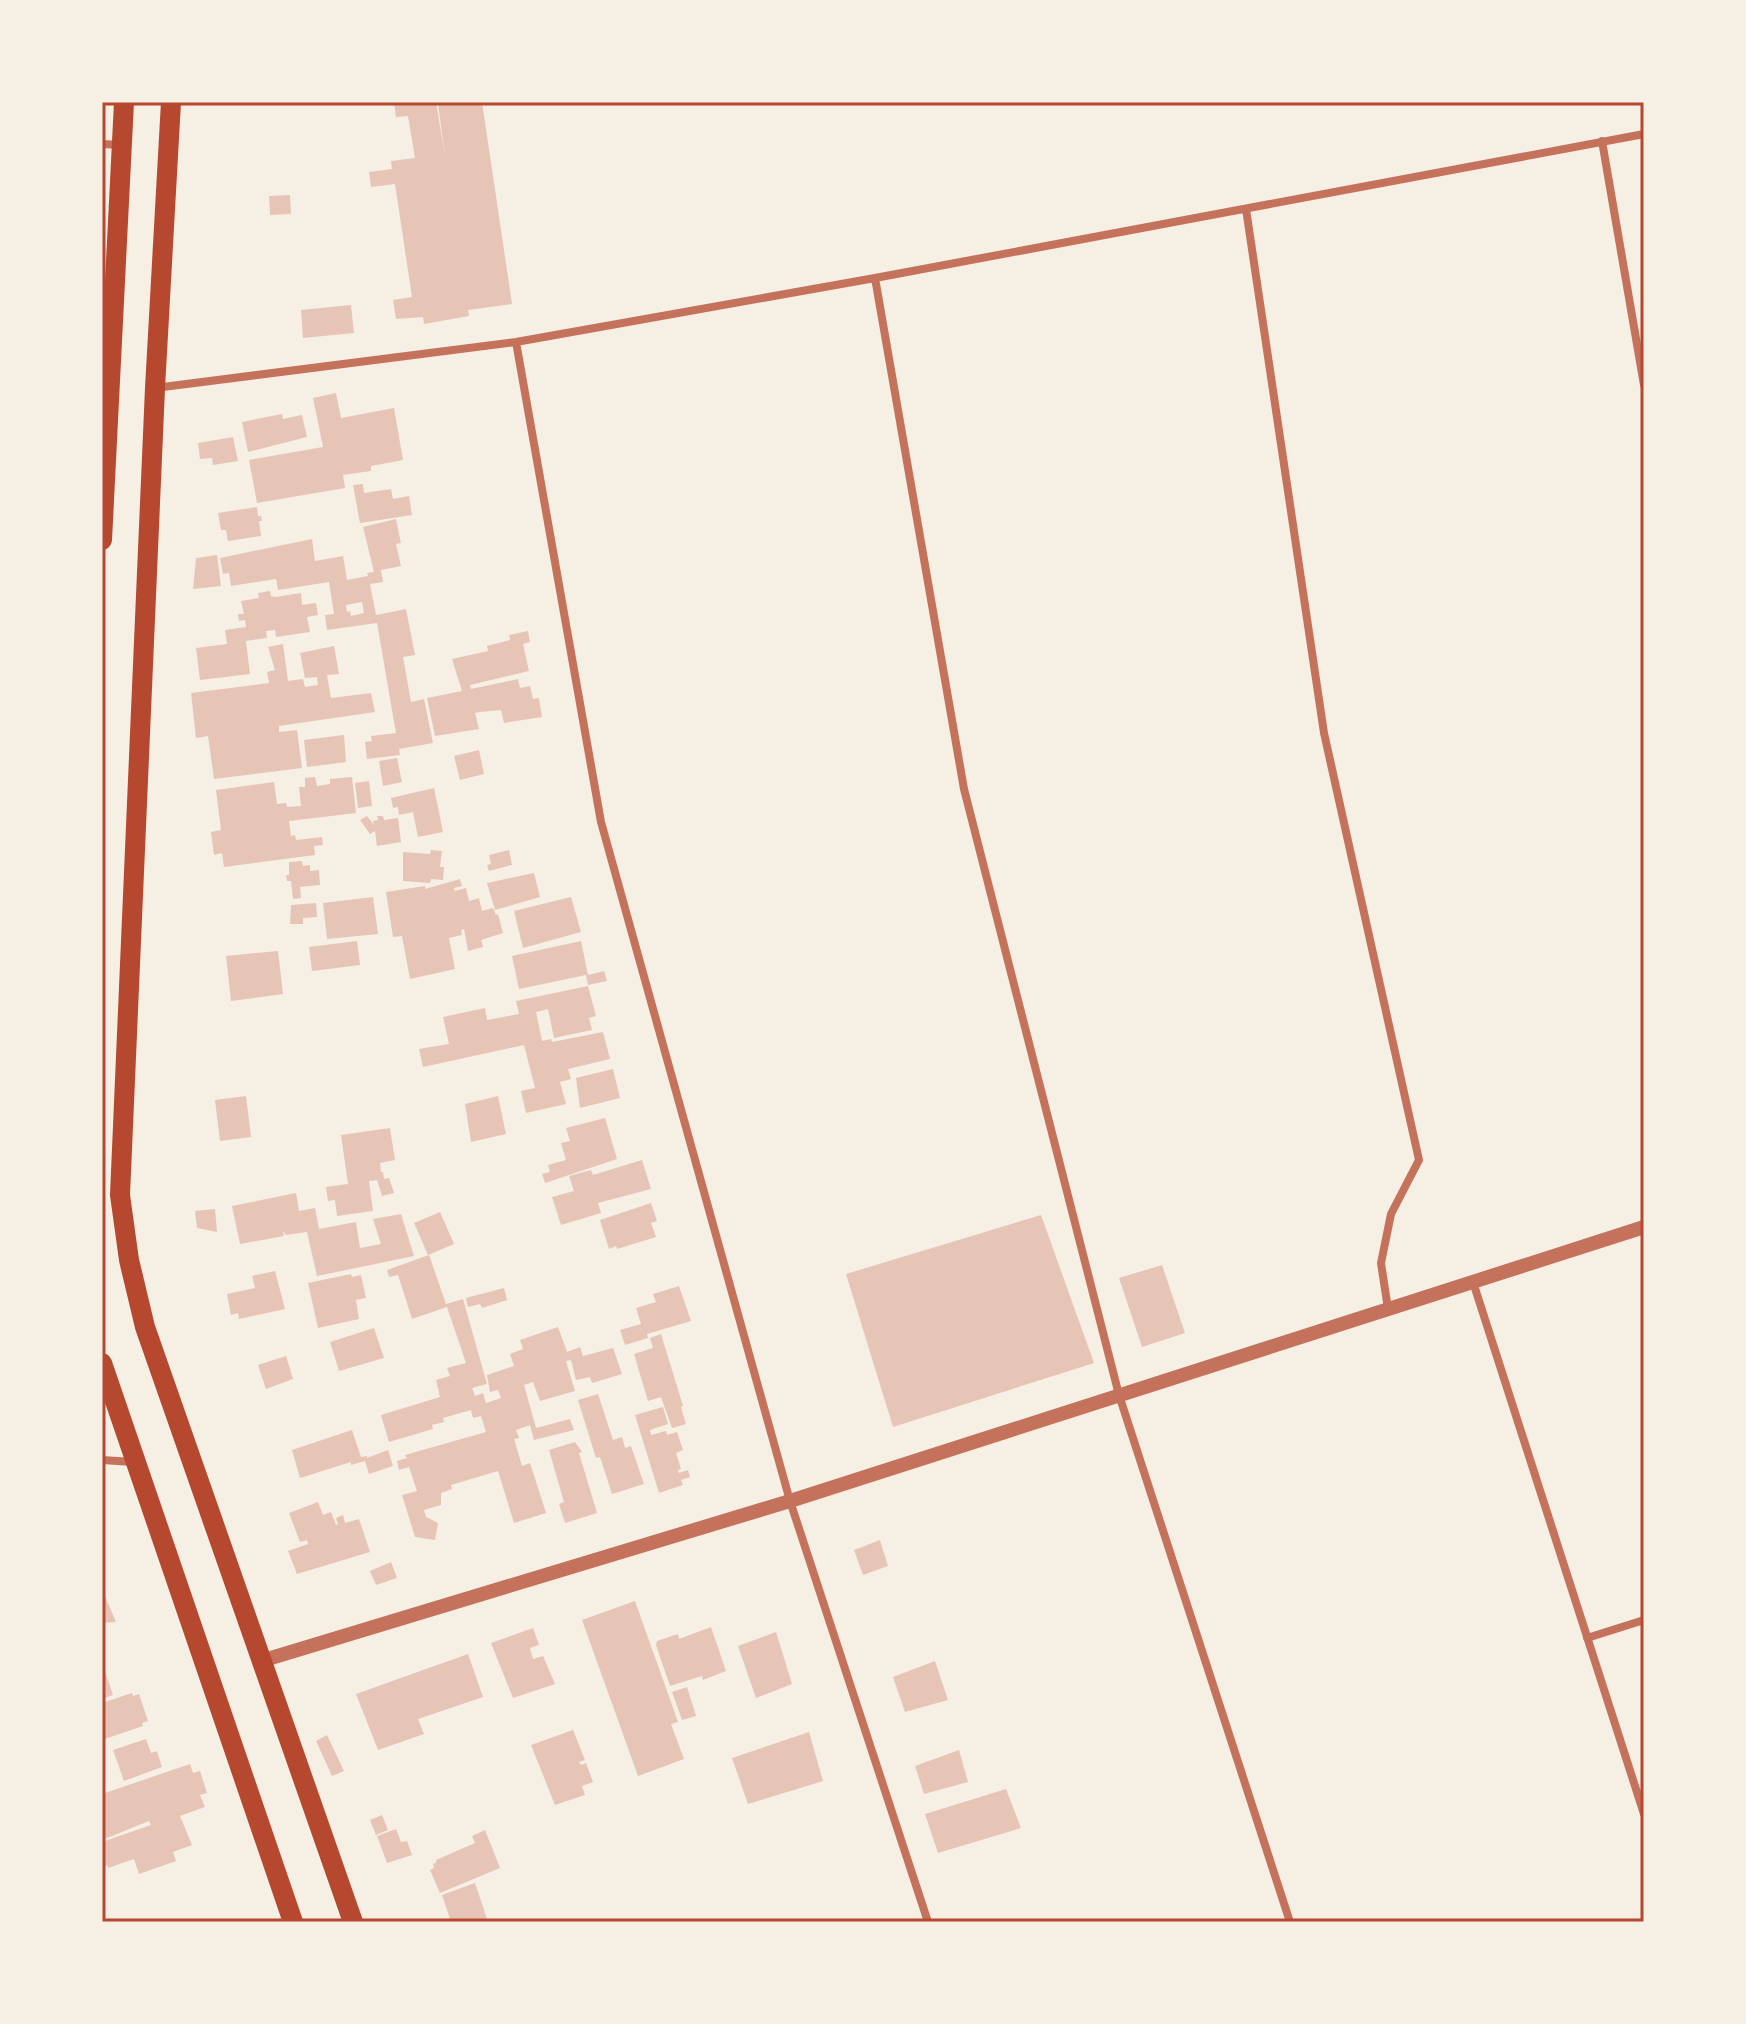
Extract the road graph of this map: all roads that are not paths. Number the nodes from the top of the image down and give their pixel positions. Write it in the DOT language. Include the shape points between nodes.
graph roads {
  1 [pos="124,102"];
  2 [pos="171,102"];
  3 [pos="1644,134"];
  4 [pos="1602,141"];
  5 [pos="112,144"];
  6 [pos="1246,209"];
  7 [pos="875,278"];
  8 [pos="516,342"];
  9 [pos="1644,385"];
  10 [pos="155,388"];
  11 [pos="102,540"];
  12 [pos="1644,1227"];
  13 [pos="1473,1282"];
  14 [pos="1388,1309"];
  15 [pos="102,1363"];
  16 [pos="1119,1395"];
  17 [pos="102,1460"];
  18 [pos="135,1462"];
  19 [pos="790,1501"];
  20 [pos="1644,1620"];
  21 [pos="1587,1638"];
  22 [pos="261,1661"];
  23 [pos="1644,1814"];
  24 [pos="336,1879"];
  25 [pos="290,1922"];
  26 [pos="353,1922"];
  27 [pos="368,1922"];
  28 [pos="928,1922"];
  29 [pos="1290,1922"];
  1 -- 5 [label="main road"];
  2 -- 10 [label="main road"];
  3 -- 4 [label="street"];
  4 -- 6 [label="street"];
  4 -- 9 [label="street"];
  5 -- 11 [label="main road"];
  6 -- 7 [label="street"];
  6 -- 14 [label="street" via="1324,733 1419,1160 1391,1214 1381,1263"];
  7 -- 8 [label="street"];
  7 -- 16 [label="street" via="964,789"];
  8 -- 10 [label="street"];
  8 -- 19 [label="street" via="601,822"];
  10 -- 22 [label="main road" via="120,1195 145,1327"];
  12 -- 13 [label="street"];
  13 -- 14 [label="street"];
  13 -- 21 [label="street"];
  14 -- 16 [label="street"];
  15 -- 18 [label="main road"];
  16 -- 19 [label="street"];
  16 -- 29 [label="street"];
  17 -- 18 [label="street"];
  18 -- 25 [label="main road"];
  19 -- 22 [label="street"];
  19 -- 28 [label="street"];
  20 -- 21 [label="street"];
  21 -- 23 [label="street"];
  22 -- 24 [label="main road"];
  24 -- 26 [label="main road"];
  24 -- 27 [label="main road"];
}
